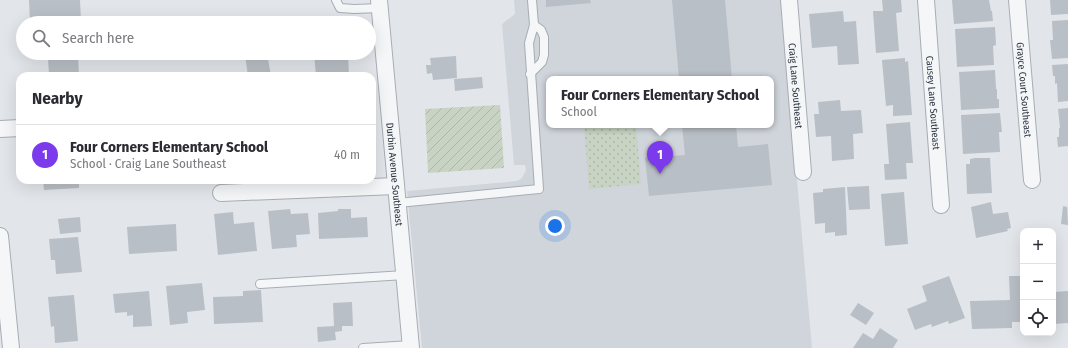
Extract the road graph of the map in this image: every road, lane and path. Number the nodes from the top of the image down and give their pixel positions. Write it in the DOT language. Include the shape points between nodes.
graph roads {
  1 [pos="336,0"];
  2 [pos="532,0"];
  3 [pos="789,0"];
  4 [pos="926,0"];
  5 [pos="1017,0"];
  6 [pos="380,4"];
  7 [pos="534,25"];
  8 [pos="530,74"];
  9 [pos="16,128"];
  10 [pos="0,129"];
  11 [pos="804,172"];
  12 [pos="1032,180"];
  13 [pos="396,186"];
  14 [pos="221,193"];
  15 [pos="398,203"];
  16 [pos="941,205"];
  17 [pos="0,236"];
  18 [pos="405,275"];
  19 [pos="260,284"];
  20 [pos="411,347"];
  21 [pos="11,348"];
  22 [pos="363,348"];
  1 -- 6 [label="lane" via="340,8 354,9"];
  2 -- 7 [label="lane"];
  3 -- 11 [label="street, Craig Lane Southeast"];
  4 -- 16 [label="street, Causey Lane Southeast"];
  5 -- 12 [label="street, Grayce Court Southeast"];
  6 -- 13 [label="street, Durbin Avenue Southeast"];
  7 -- 8 [label="lane" via="529,43"];
  7 -- 8 [label="lane" via="541,30 544,37 544,55 542,62"];
  8 -- 15 [label="lane" via="539,189"];
  9 -- 10 [label="street"];
  13 -- 14 [label="street"];
  13 -- 15 [label="street, Durbin Avenue Southeast"];
  15 -- 18 [label="street, Durbin Avenue Southeast"];
  17 -- 21 [label="street"];
  18 -- 19 [label="lane"];
  18 -- 20 [label="street, Durbin Avenue Southeast"];
  20 -- 22 [label="lane"];
}
